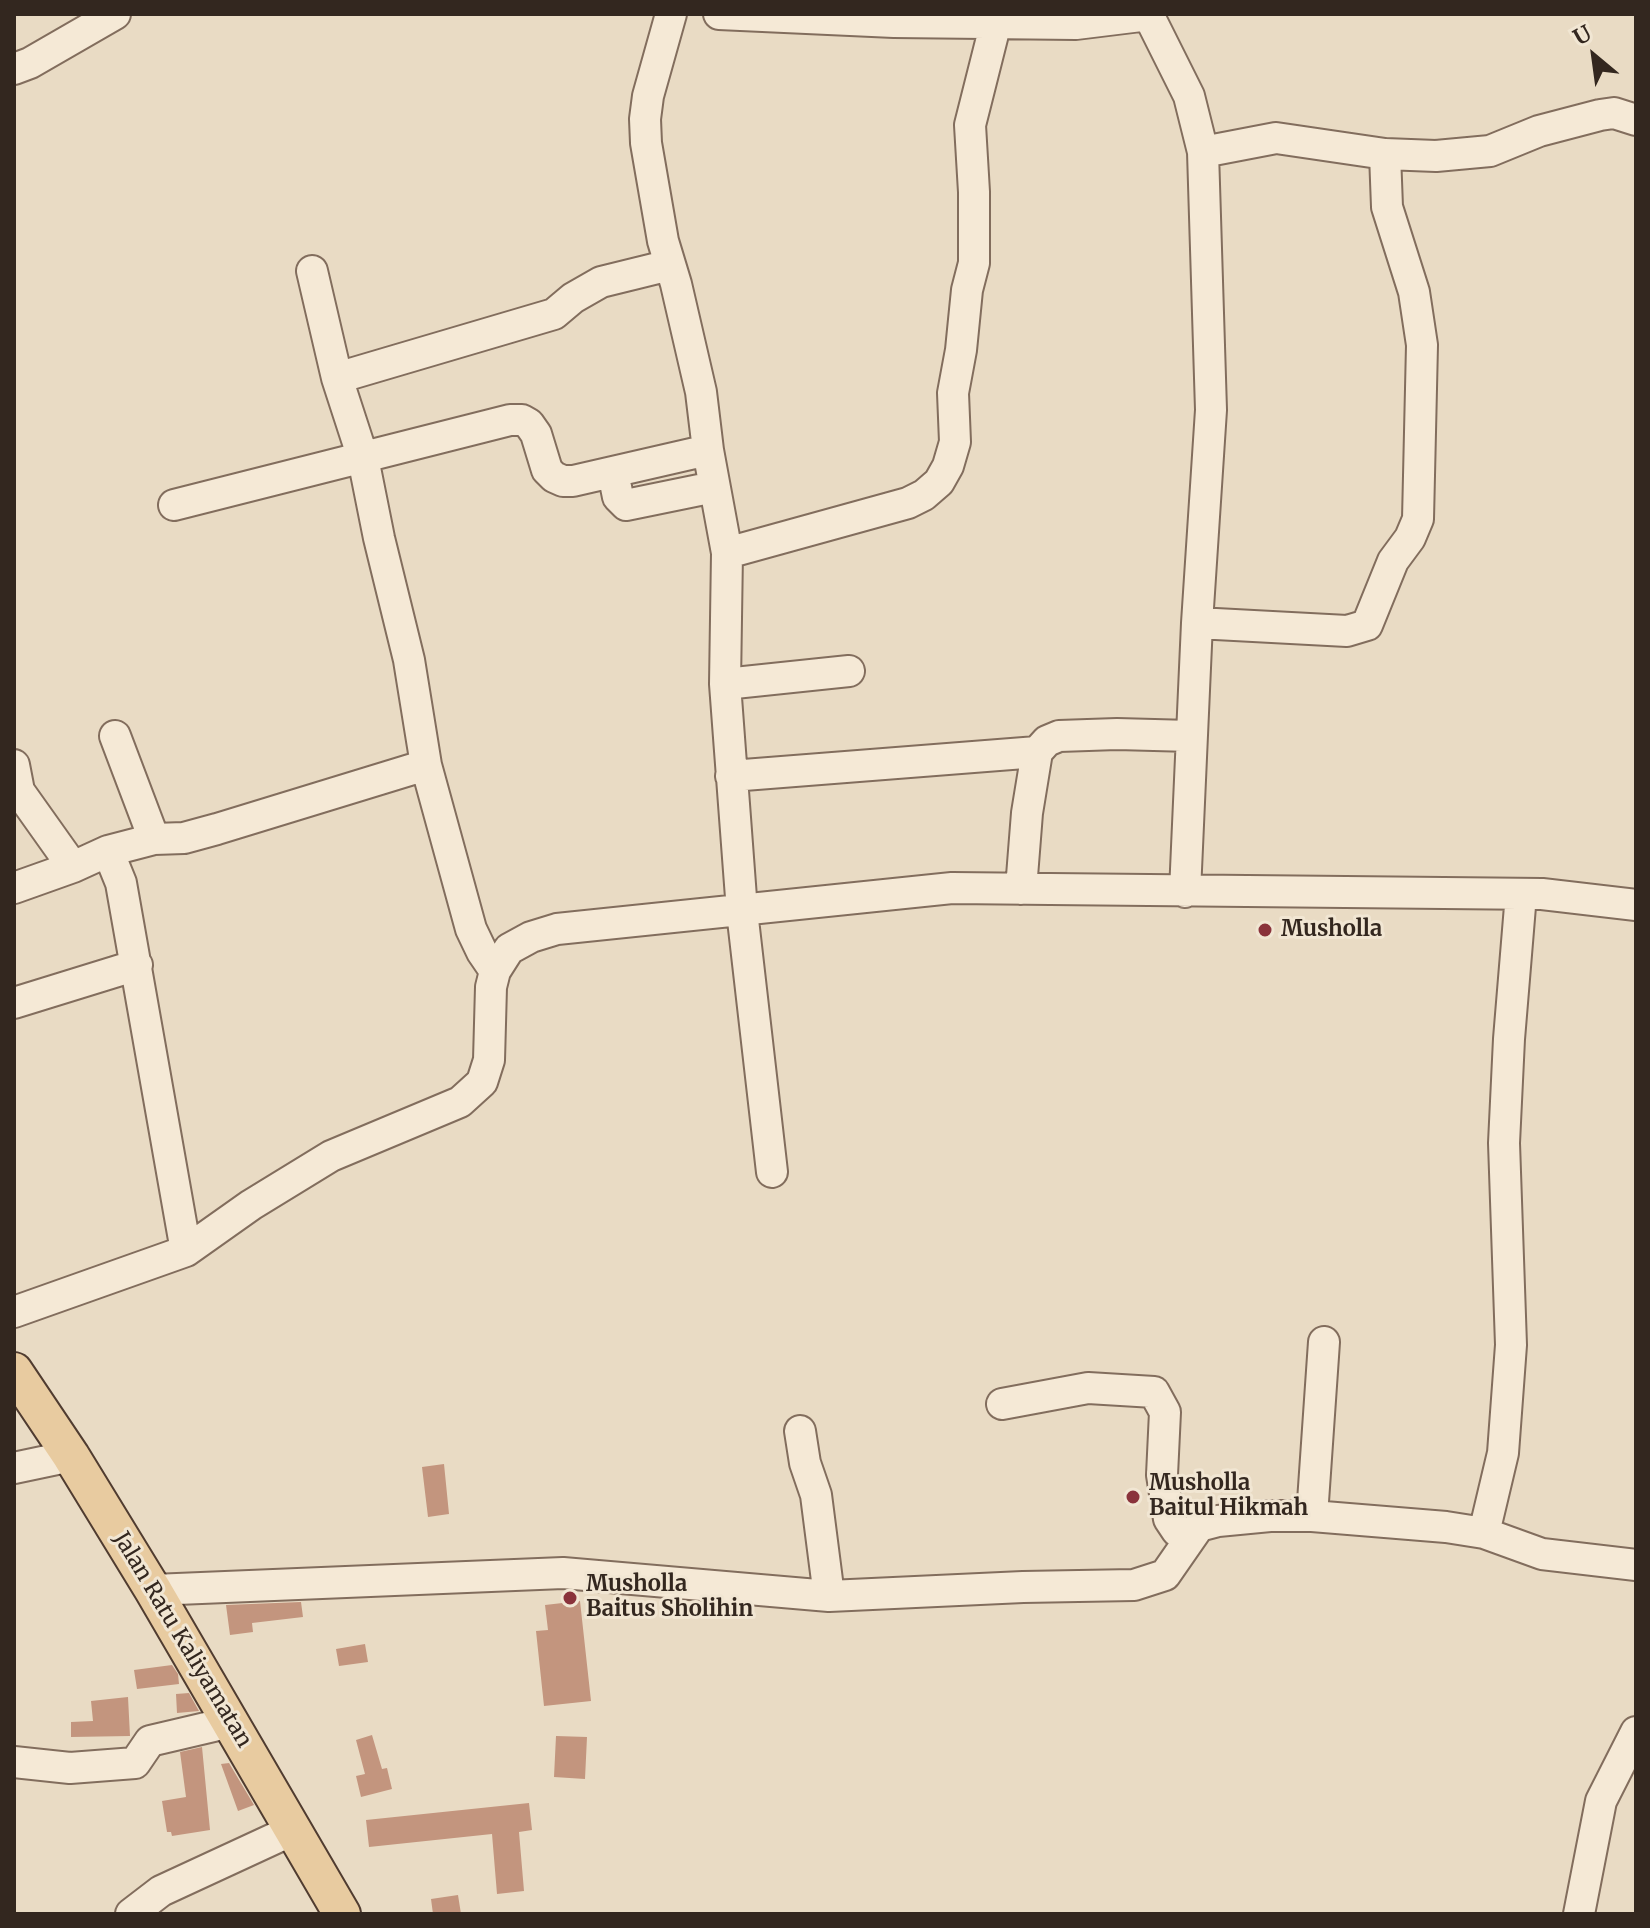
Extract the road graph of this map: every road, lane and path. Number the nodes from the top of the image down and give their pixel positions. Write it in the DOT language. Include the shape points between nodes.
graph roads {
  1 [pos="115,14"];
  2 [pos="671,14"];
  3 [pos="719,14"];
  4 [pos="1148,14"];
  5 [pos="996,22"];
  6 [pos="14,69"];
  7 [pos="1636,120"];
  8 [pos="1203,152"];
  9 [pos="1385,154"];
  10 [pos="670,265"];
  11 [pos="312,271"];
  12 [pos="337,378"];
  13 [pos="708,450"];
  14 [pos="363,458"];
  15 [pos="613,472"];
  16 [pos="714,487"];
  17 [pos="174,505"];
  18 [pos="727,553"];
  19 [pos="1197,623"];
  20 [pos="849,671"];
  21 [pos="725,684"];
  22 [pos="115,736"];
  23 [pos="1191,736"];
  24 [pos="1037,752"];
  25 [pos="14,765"];
  26 [pos="426,765"];
  27 [pos="731,776"];
  28 [pos="154,839"];
  29 [pos="108,851"];
  30 [pos="73,867"];
  31 [pos="14,888"];
  32 [pos="1021,889"];
  33 [pos="1185,892"];
  34 [pos="1521,894"];
  35 [pos="1636,905"];
  36 [pos="742,911"];
  37 [pos="137,965"];
  38 [pos="495,971"];
  39 [pos="14,1003"];
  40 [pos="772,1172"];
  41 [pos="186,1251"];
  42 [pos="14,1312"];
  43 [pos="1324,1342"];
  44 [pos="14,1371"];
  45 [pos="1002,1404"];
  46 [pos="800,1431"];
  47 [pos="71,1456"];
  48 [pos="14,1468"];
  49 [pos="1312,1516"];
  50 [pos="1484,1533"];
  51 [pos="1190,1538"];
  52 [pos="1636,1565"];
  53 [pos="153,1590"];
  54 [pos="829,1596"];
  55 [pos="231,1722"];
  56 [pos="1636,1732"];
  57 [pos="14,1762"];
  58 [pos="295,1829"];
  59 [pos="131,1914"];
  60 [pos="342,1914"];
  61 [pos="1579,1914"];
  1 -- 6 [label="street"];
  2 -- 10 [label="street" via="645,119"];
  3 -- 5 [label="street"];
  4 -- 5 [label="street" via="1076,24"];
  4 -- 8 [label="street" via="1189,96"];
  5 -- 18 [label="street" via="970,125 974,263 953,393 955,442 948,466 939,482 908,503"];
  7 -- 9 [label="street" via="1600,115 1490,151"];
  8 -- 9 [label="street" via="1276,138"];
  8 -- 19 [label="street" via="1211,410"];
  9 -- 19 [label="street" via="1387,207 1414,292 1422,345 1418,519 1393,561 1367,625 1347,631"];
  10 -- 12 [label="street" via="601,282 554,314"];
  10 -- 13 [label="street" via="701,392"];
  11 -- 12 [label="street"];
  12 -- 14 [label="street"];
  13 -- 15 [label="street"];
  13 -- 16 [label="street"];
  14 -- 15 [label="street" via="522,420 536,434 554,477 573,481"];
  14 -- 17 [label="street"];
  14 -- 26 [label="street" via="409,660"];
  15 -- 16 [label="street" via="618,497 626,505"];
  16 -- 18 [label="street"];
  18 -- 21 [label="street"];
  19 -- 23 [label="street"];
  20 -- 21 [label="street"];
  21 -- 27 [label="street"];
  22 -- 28 [label="street"];
  23 -- 24 [label="street" via="1059,736"];
  23 -- 33 [label="street"];
  24 -- 27 [label="street"];
  24 -- 32 [label="street"];
  25 -- 30 [label="street" via="19,791"];
  26 -- 28 [label="street" via="184,838"];
  26 -- 38 [label="street" via="471,929"];
  27 -- 36 [label="street"];
  28 -- 29 [label="street"];
  29 -- 30 [label="street"];
  29 -- 37 [label="street" via="121,883"];
  30 -- 31 [label="street"];
  32 -- 33 [label="street"];
  32 -- 36 [label="street" via="952,888"];
  33 -- 34 [label="street"];
  34 -- 35 [label="street"];
  34 -- 50 [label="street" via="1504,1143 1511,1345 1503,1453"];
  36 -- 38 [label="street" via="557,929 509,949"];
  36 -- 40 [label="street"];
  37 -- 39 [label="street"];
  37 -- 41 [label="street"];
  38 -- 41 [label="street" via="489,1060 482,1082 472,1092 460,1102 331,1156"];
  41 -- 42 [label="street"];
  43 -- 49 [label="street"];
  44 -- 47 [label="main road, Jalan Ratu Kaliyamatan"];
  45 -- 51 [label="street" via="1088,1388 1154,1392 1165,1412 1162,1475 1169,1519"];
  46 -- 54 [label="street" via="816,1495"];
  47 -- 48 [label="street"];
  47 -- 53 [label="main road, Jalan Ratu Kaliyamatan"];
  49 -- 50 [label="street"];
  49 -- 51 [label="street" via="1218,1521 1199,1526"];
  50 -- 52 [label="street" via="1542,1554"];
  51 -- 54 [label="street" via="1165,1575 1134,1585"];
  53 -- 54 [label="street" via="563,1573"];
  53 -- 55 [label="main road, Jalan Ratu Kaliyamatan"];
  55 -- 57 [label="street" via="150,1741 135,1763 70,1768"];
  55 -- 58 [label="main road, Jalan Ratu Kaliyamatan"];
  56 -- 61 [label="street" via="1601,1801"];
  58 -- 59 [label="street" via="161,1891"];
  58 -- 60 [label="main road, Jalan Ratu Kaliyamatan"];
}
